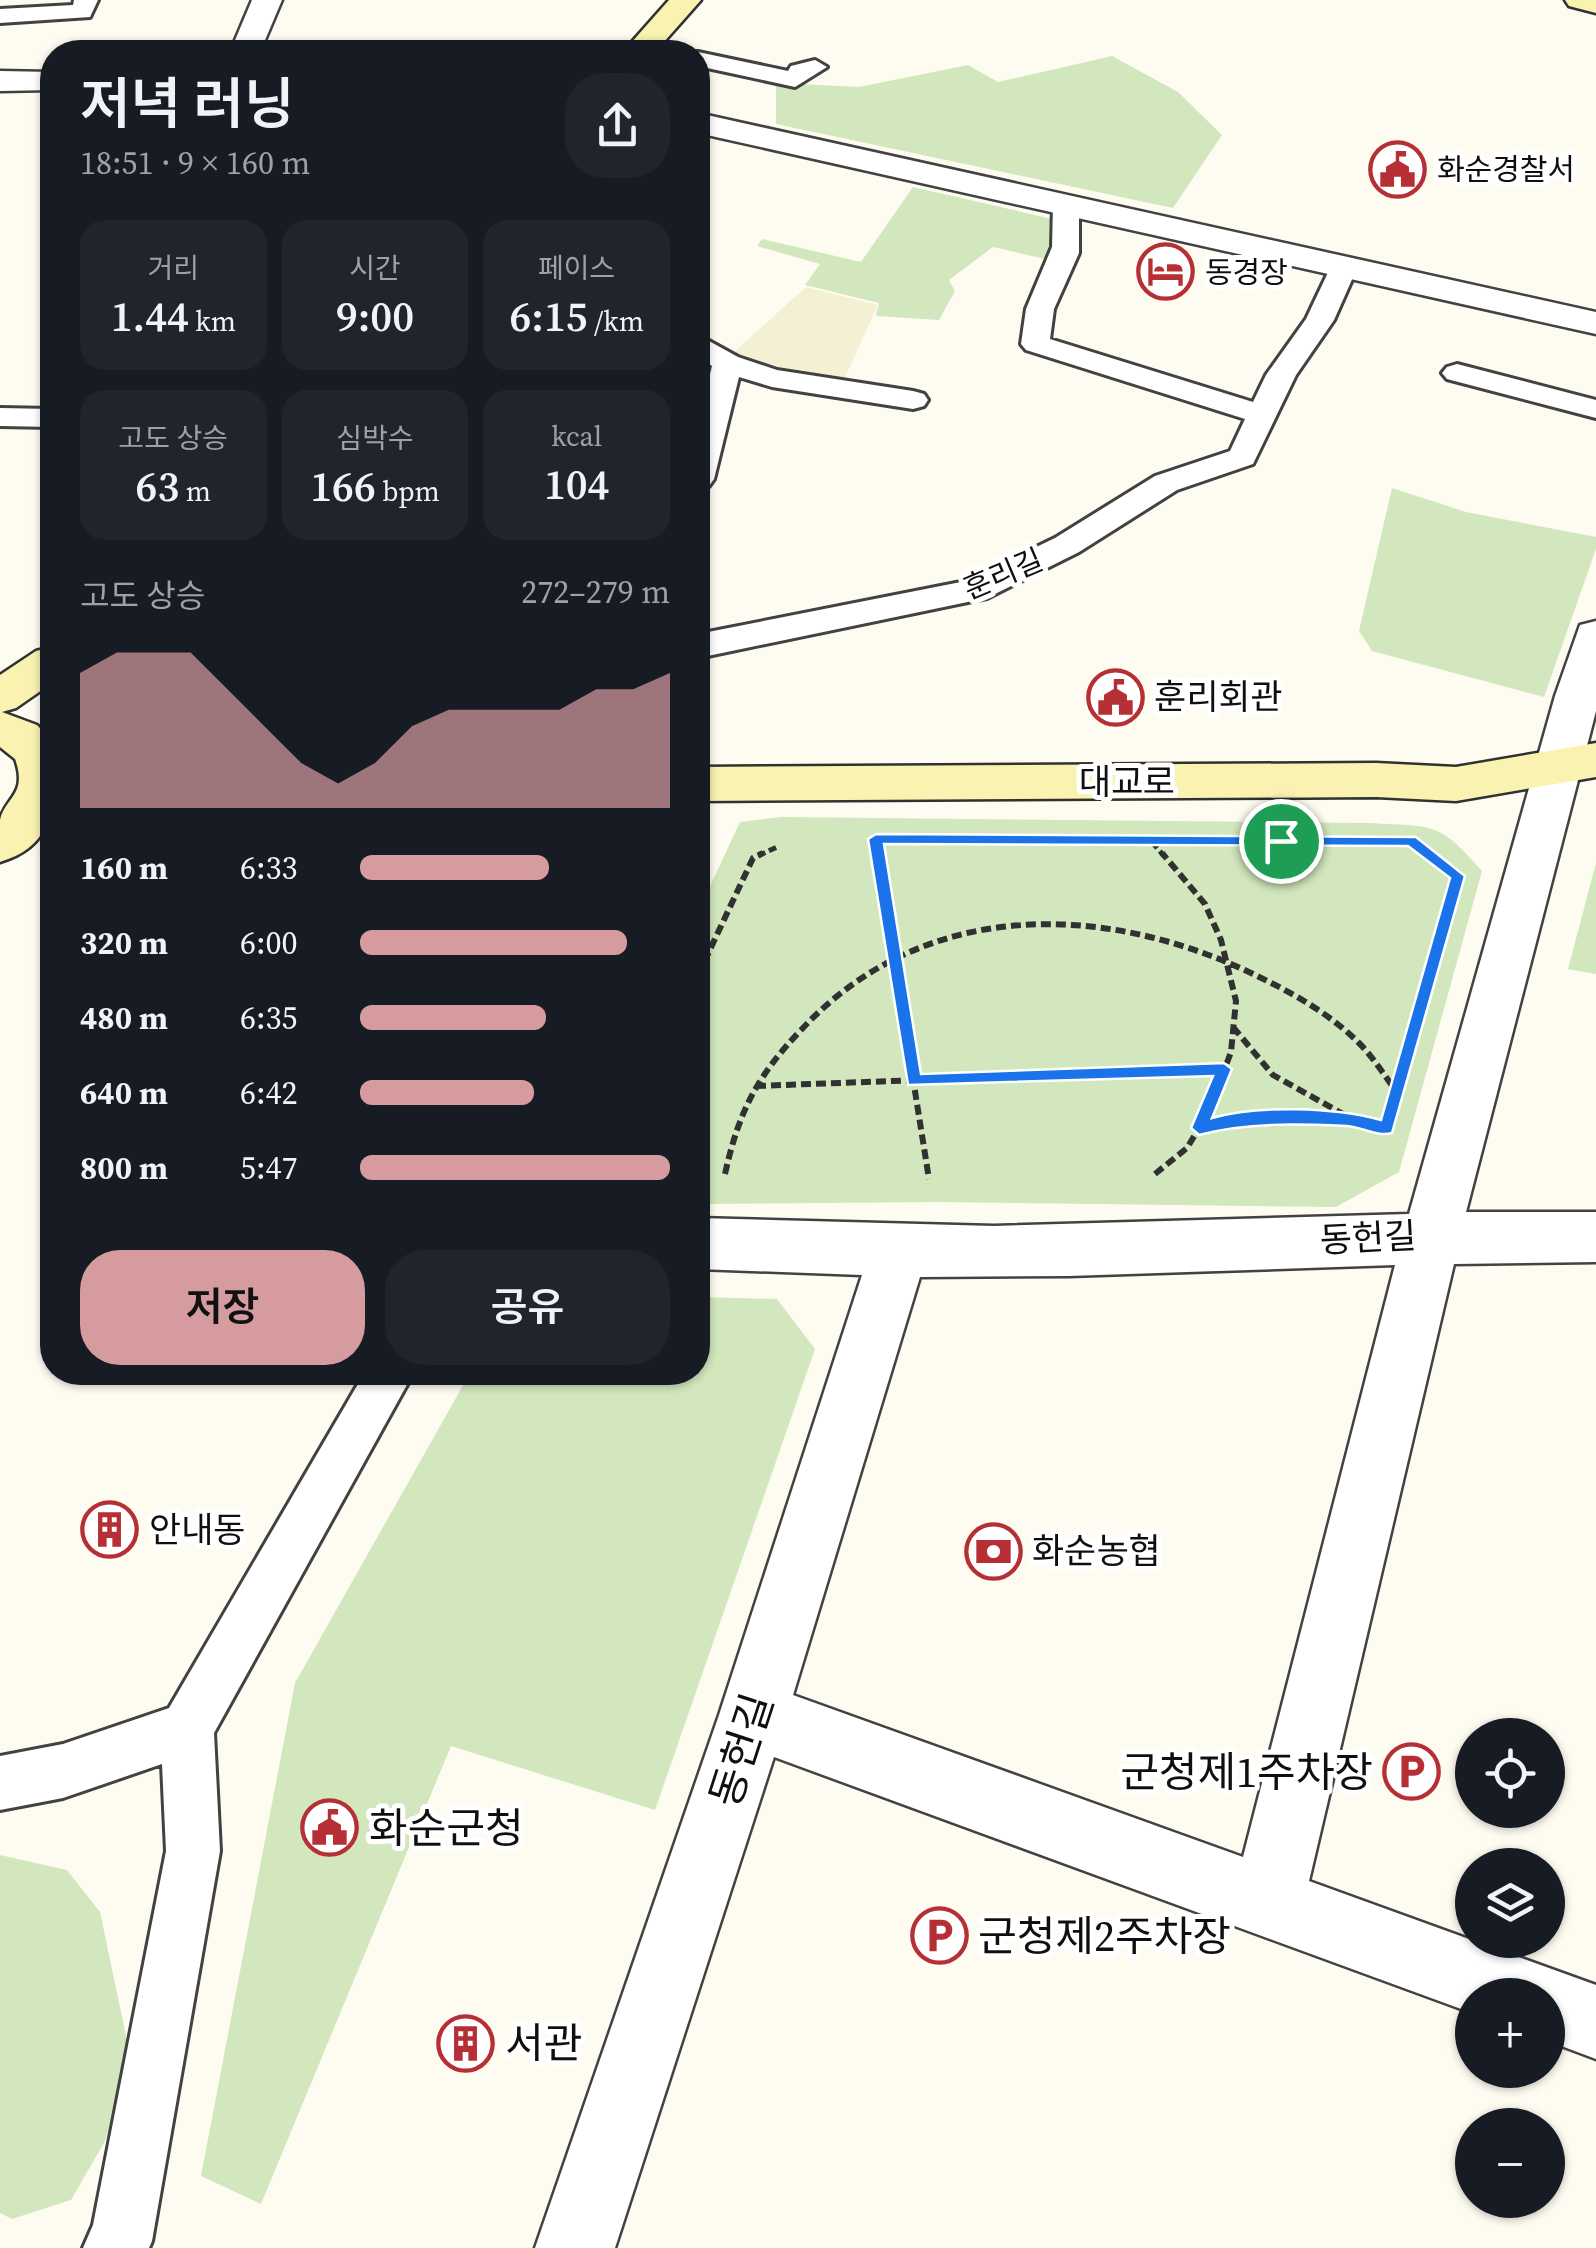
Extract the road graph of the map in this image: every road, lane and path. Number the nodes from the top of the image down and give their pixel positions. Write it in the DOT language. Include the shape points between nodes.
graph roads {
  1 [pos="86,0"];
  2 [pos="267,0"];
  3 [pos="686,0"];
  4 [pos="1580,0"];
  5 [pos="1596,4"];
  6 [pos="0,16"];
  7 [pos="249,40"];
  8 [pos="657,40"];
  9 [pos="710,62"];
  10 [pos="815,67"];
  11 [pos="0,82"];
  12 [pos="40,82"];
  13 [pos="710,125"];
  14 [pos="1066,204"];
  15 [pos="1344,266"];
  16 [pos="1596,323"];
  17 [pos="710,352"];
  18 [pos="728,363"];
  19 [pos="1457,373"];
  20 [pos="914,400"];
  21 [pos="1596,408"];
  22 [pos="1264,415"];
  23 [pos="0,417"];
  24 [pos="40,418"];
  25 [pos="710,433"];
  26 [pos="1596,636"];
  27 [pos="710,644"];
  28 [pos="40,670"];
  29 [pos="0,697"];
  30 [pos="37,745"];
  31 [pos="1575,764"];
  32 [pos="40,773"];
  33 [pos="710,784"];
  34 [pos="40,796"];
  35 [pos="23,831"];
  36 [pos="876,839"];
  37 [pos="1170,841"];
  38 [pos="1411,841"];
  39 [pos="780,846"];
  40 [pos="1452,894"];
  41 [pos="710,949"];
  42 [pos="1225,956"];
  43 [pos="894,959"];
  44 [pos="1233,1027"];
  45 [pos="1224,1069"];
  46 [pos="1402,1074"];
  47 [pos="914,1080"];
  48 [pos="754,1086"];
  49 [pos="1392,1110"];
  50 [pos="1353,1119"];
  51 [pos="1199,1128"];
  52 [pos="1386,1128"];
  53 [pos="1384,1142"];
  54 [pos="1145,1183"];
  55 [pos="721,1191"];
  56 [pos="915,1221"];
  57 [pos="1432,1236"];
  58 [pos="1596,1237"];
  59 [pos="710,1242"];
  60 [pos="384,1385"];
  61 [pos="753,1715"];
  62 [pos="187,1729"];
  63 [pos="0,1783"];
  64 [pos="1269,1900"];
  65 [pos="1478,1978"];
  66 [pos="1565,2010"];
  67 [pos="1596,2022"];
  68 [pos="114,2248"];
  69 [pos="575,2248"];
  1 -- 6 [label="lane" via="82,12"];
  2 -- 7 [label="street"];
  3 -- 8 [label="street"];
  4 -- 5 [label="street"];
  9 -- 10 [label="lane" via="794,80"];
  11 -- 12 [label="street"];
  13 -- 14 [label="street"];
  14 -- 15 [label="street"];
  14 -- 22 [label="lane" via="1066,252 1034,331 1036,344"];
  15 -- 16 [label="street"];
  15 -- 22 [label="lane, 훈리길"];
  17 -- 18 [label="lane"];
  18 -- 20 [label="lane" via="772,378"];
  18 -- 25 [label="lane"];
  19 -- 21 [label="lane"];
  22 -- 27 [label="lane, 훈리길" via="1242,457 1166,483 1067,545 975,590"];
  23 -- 24 [label="lane"];
  26 -- 31 [label="street"];
  28 -- 29 [label="street"];
  30 -- 32 [label="street"];
  31 -- 33 [label="street, 대교로" via="1456,784"];
  31 -- 57 [label="street"];
  34 -- 35 [label="street"];
  36 -- 43 [label="path"];
  37 -- 42 [label="path" via="1151,841 1205,904"];
  38 -- 40 [label="path" via="1458,876"];
  39 -- 41 [label="path" via="754,858"];
  42 -- 43 [label="path" via="1152,932 1018,922 946,937"];
  42 -- 44 [label="path" via="1236,1001"];
  42 -- 46 [label="path" via="1308,1002 1359,1043 1397,1092"];
  43 -- 47 [label="path"];
  43 -- 48 [label="path" via="859,974 802,1022"];
  44 -- 45 [label="path"];
  44 -- 50 [label="path" via="1274,1075"];
  45 -- 47 [label="path"];
  45 -- 51 [label="path"];
  47 -- 48 [label="path"];
  47 -- 56 [label="path"];
  48 -- 55 [label="path" via="737,1123"];
  49 -- 52 [label="path"];
  50 -- 51 [label="path" via="1236,1118"];
  50 -- 52 [label="path"];
  51 -- 54 [label="path" via="1187,1148"];
  52 -- 53 [label="path"];
  56 -- 57 [label="street, 동헌길" via="1183,1248"];
  56 -- 59 [label="street, 동헌길"];
  56 -- 61 [label="street, 동헌길"];
  57 -- 58 [label="street, 동헌길"];
  57 -- 64 [label="street"];
  60 -- 62 [label="lane"];
  61 -- 64 [label="street"];
  61 -- 69 [label="street, 동헌길"];
  62 -- 63 [label="lane" via="64,1771"];
  62 -- 68 [label="lane" via="193,1851 122,2241"];
  64 -- 65 [label="street"];
  66 -- 67 [label="street"];
}
